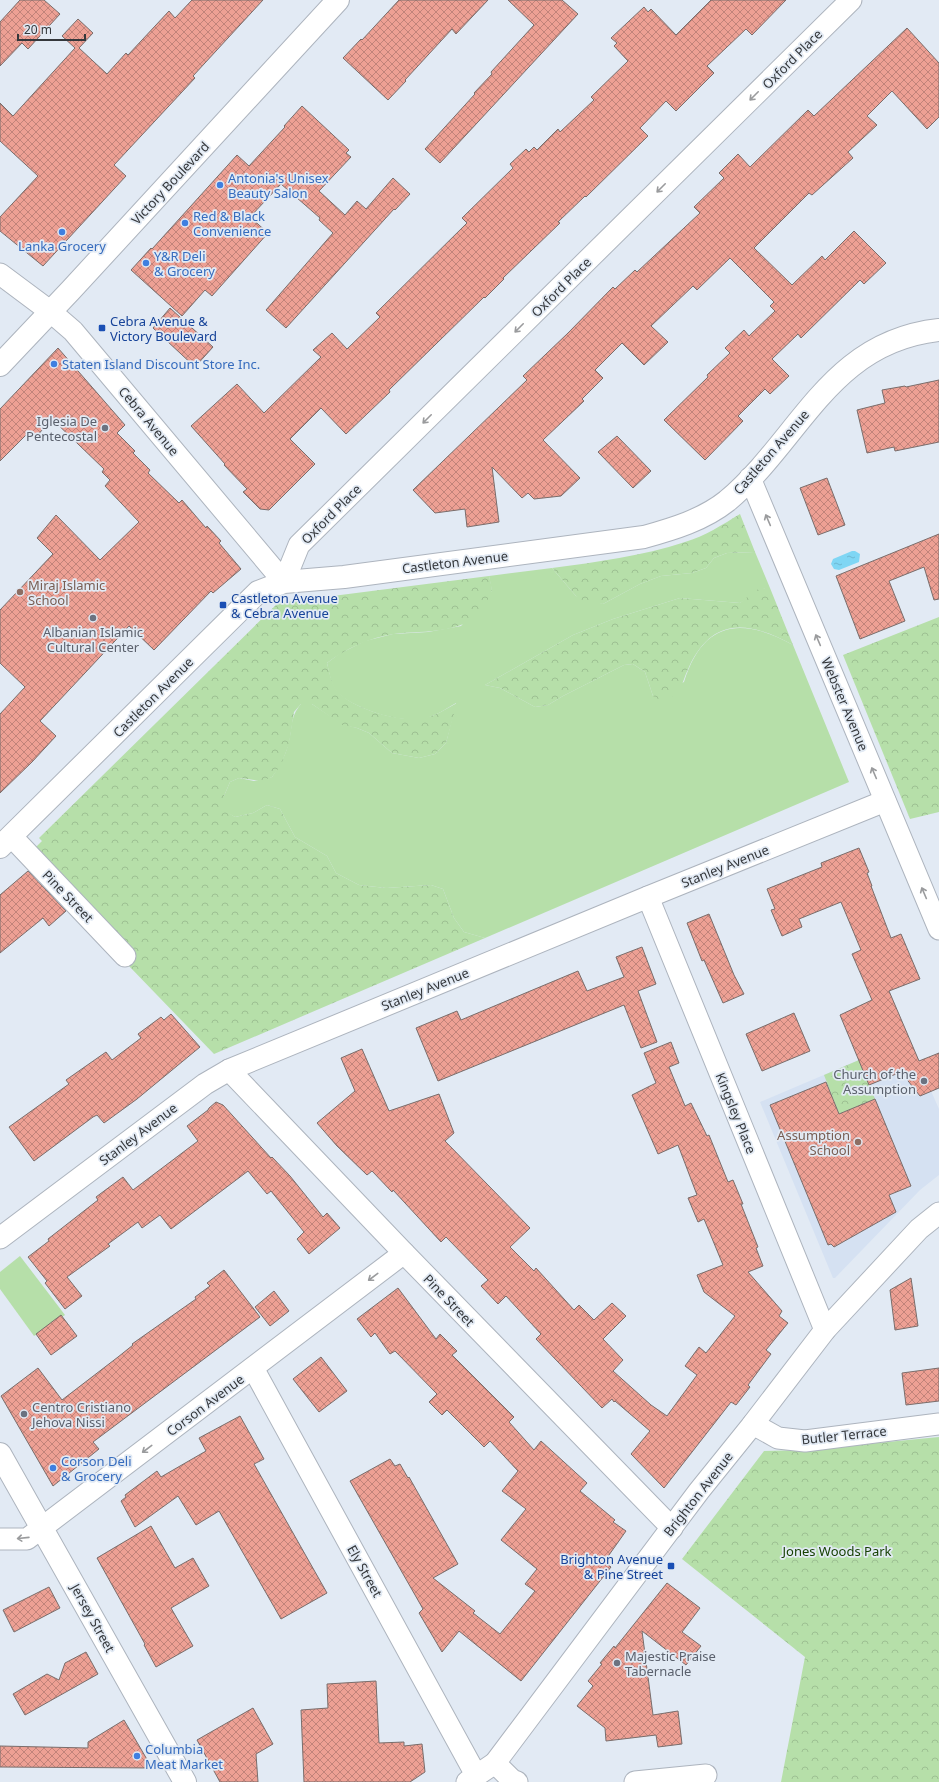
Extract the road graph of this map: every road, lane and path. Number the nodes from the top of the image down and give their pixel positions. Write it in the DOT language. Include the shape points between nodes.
graph roads {
  1 [pos="338,0"];
  2 [pos="851,0"];
  3 [pos="0,274"];
  4 [pos="51,312"];
  5 [pos="939,330"];
  6 [pos="0,364"];
  7 [pos="750,478"];
  8 [pos="284,582"];
  9 [pos="886,801"];
  10 [pos="6,842"];
  11 [pos="648,897"];
  12 [pos="939,929"];
  13 [pos="125,956"];
  14 [pos="229,1070"];
  15 [pos="939,1213"];
  16 [pos="0,1238"];
  17 [pos="404,1253"];
  18 [pos="825,1330"];
  19 [pos="253,1368"];
  20 [pos="753,1424"];
  21 [pos="939,1424"];
  22 [pos="0,1454"];
  23 [pos="42,1528"];
  24 [pos="672,1528"];
  25 [pos="0,1539"];
  26 [pos="494,1763"];
  27 [pos="706,1775"];
  28 [pos="471,1778"];
  29 [pos="185,1782"];
  30 [pos="517,1782"];
  31 [pos="635,1782"];
  1 -- 4 [label="street, Victory Boulevard"];
  2 -- 8 [label="street, Oxford Place, one-way" via="299,545"];
  3 -- 4 [label="street, Cebra Avenue"];
  4 -- 6 [label="street, Victory Boulevard"];
  4 -- 8 [label="street, Cebra Avenue" via="73,331"];
  5 -- 7 [label="street, Castleton Avenue" via="912,334 886,343 851,366 826,388"];
  7 -- 8 [label="street, Castleton Avenue" via="726,501 702,517 644,537 344,577"];
  9 -- 7 [label="street, Webster Avenue, one-way"];
  8 -- 10 [label="street, Castleton Avenue" via="258,592"];
  9 -- 11 [label="street, Stanley Avenue"];
  12 -- 9 [label="street, Webster Avenue, one-way"];
  10 -- 13 [label="street, Pine Street"];
  11 -- 14 [label="street, Stanley Avenue"];
  11 -- 18 [label="street, Kingsley Place"];
  14 -- 16 [label="street, Stanley Avenue" via="205,1084"];
  14 -- 17 [label="street, Pine Street"];
  15 -- 18 [label="street, Brighton Avenue" via="919,1229"];
  17 -- 19 [label="street, Corson Avenue, one-way"];
  17 -- 24 [label="street, Pine Street"];
  18 -- 20 [label="street, Brighton Avenue"];
  19 -- 23 [label="street, Corson Avenue, one-way"];
  19 -- 28 [label="street, Ely Street"];
  20 -- 21 [label="street, Butler Terrace" via="778,1438 805,1441"];
  20 -- 24 [label="street, Brighton Avenue"];
  22 -- 23 [label="street, Jersey Street"];
  23 -- 25 [label="street, Corson Avenue, one-way" via="27,1539"];
  23 -- 29 [label="street, Jersey Street"];
  24 -- 26 [label="street, Brighton Avenue"];
  26 -- 28 [label="street, Brighton Avenue"];
  26 -- 30 [label="street"];
  27 -- 31 [label="street"];
}
